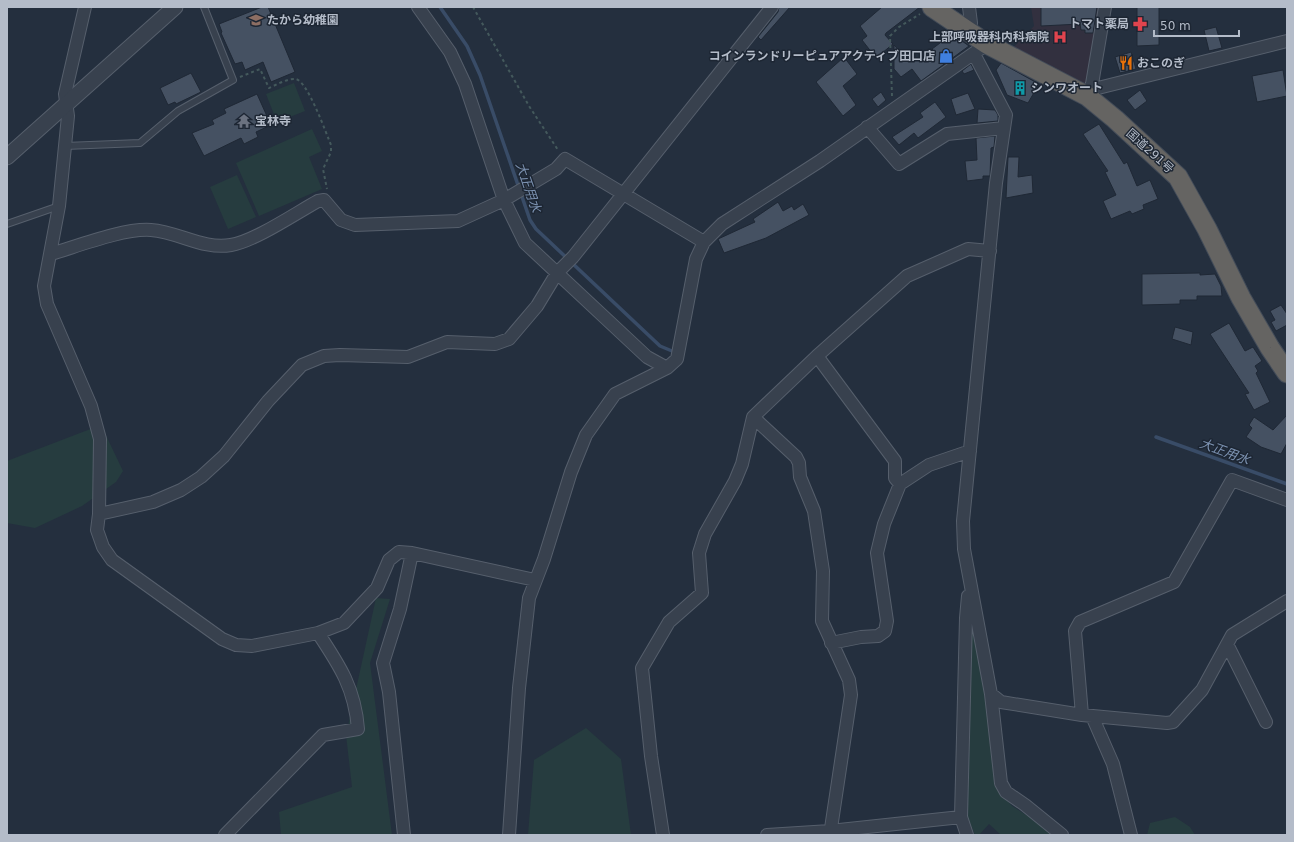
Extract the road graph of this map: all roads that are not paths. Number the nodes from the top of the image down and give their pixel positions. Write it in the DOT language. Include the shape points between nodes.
graph roads {
  1 [pos="85,7"];
  2 [pos="175,7"];
  3 [pos="204,7"];
  4 [pos="418,7"];
  5 [pos="772,7"];
  6 [pos="969,7"];
  7 [pos="1105,7"];
  8 [pos="928,9"];
  9 [pos="969,32"];
  10 [pos="1287,41"];
  11 [pos="981,49"];
  12 [pos="1087,96"];
  13 [pos="66,106"];
  14 [pos="867,127"];
  15 [pos="1004,128"];
  16 [pos="66,146"];
  17 [pos="7,157"];
  18 [pos="514,194"];
  19 [pos="623,194"];
  20 [pos="59,206"];
  21 [pos="7,224"];
  22 [pos="704,242"];
  23 [pos="990,251"];
  24 [pos="51,254"];
  25 [pos="560,271"];
  26 [pos="816,356"];
  27 [pos="667,368"];
  28 [pos="1287,373"];
  29 [pos="753,417"];
  30 [pos="970,451"];
  31 [pos="900,484"];
  32 [pos="1287,500"];
  33 [pos="99,514"];
  34 [pos="412,553"];
  35 [pos="535,580"];
  36 [pos="970,581"];
  37 [pos="1287,601"];
  38 [pos="318,633"];
  39 [pos="831,643"];
  40 [pos="1227,644"];
  41 [pos="991,694"];
  42 [pos="1087,716"];
  43 [pos="1266,722"];
  44 [pos="960,817"];
  45 [pos="830,833"];
  46 [pos="225,835"];
  47 [pos="404,835"];
  48 [pos="510,835"];
  49 [pos="663,835"];
  50 [pos="767,835"];
  51 [pos="967,835"];
  52 [pos="1062,835"];
  53 [pos="1131,835"];
  1 -- 13 [label="street" via="64,94"];
  2 -- 13 [label="street"];
  3 -- 16 [label="lane" via="233,80 178,111 140,143"];
  4 -- 18 [label="street" via="450,52"];
  5 -- 19 [label="street"];
  6 -- 9 [label="street"];
  7 -- 12 [label="street" via="1092,84"];
  8 -- 9 [label="highway, 国道291号"];
  9 -- 11 [label="highway, 国道291号"];
  10 -- 12 [label="street" via="1098,88"];
  11 -- 12 [label="highway, 国道291号"];
  11 -- 14 [label="street"];
  11 -- 15 [label="street" via="1006,115"];
  12 -- 28 [label="highway, 国道291号" via="1178,177 1241,298"];
  13 -- 16 [label="street"];
  13 -- 17 [label="street"];
  14 -- 15 [label="street" via="899,164 947,134"];
  14 -- 22 [label="street" via="820,161 722,224"];
  15 -- 23 [label="street"];
  16 -- 20 [label="street"];
  18 -- 19 [label="street" via="556,169 565,159"];
  18 -- 24 [label="street" via="458,221 355,225 341,220 324,200 245,241 231,245 202,244 151,230 97,239"];
  18 -- 25 [label="street" via="525,243"];
  19 -- 22 [label="street"];
  19 -- 25 [label="street"];
  20 -- 21 [label="lane"];
  20 -- 24 [label="street"];
  22 -- 27 [label="street" via="696,259 677,359"];
  23 -- 26 [label="street" via="968,250 907,276"];
  23 -- 30 [label="street"];
  24 -- 33 [label="street" via="44,286 47,304 91,406 100,439"];
  25 -- 27 [label="street" via="647,357"];
  25 -- 33 [label="street" via="537,306 509,340 495,344 447,342 408,357 324,356 302,365 268,401 224,456 201,477 181,490 154,502"];
  26 -- 29 [label="street"];
  26 -- 31 [label="street" via="895,461 895,478"];
  27 -- 35 [label="street" via="615,394 586,435"];
  29 -- 39 [label="street" via="796,457 799,463 800,477 814,511 823,571 822,621"];
  29 -- 49 [label="street" via="742,464 705,534 699,553 702,593 669,622 642,668 651,756"];
  30 -- 31 [label="street" via="929,465"];
  30 -- 36 [label="street" via="963,521 964,549"];
  31 -- 39 [label="street" via="884,524 877,553 887,620 886,632 878,636"];
  32 -- 42 [label="street" via="1232,480 1174,582 1080,622 1075,631"];
  33 -- 38 [label="street" via="97,530 103,547 112,560 222,639 236,645 252,646"];
  34 -- 35 [label="street"];
  34 -- 38 [label="street" via="399,552 389,560 377,588 344,623"];
  34 -- 47 [label="street" via="400,608 383,663 389,692"];
  35 -- 48 [label="street" via="529,598 519,688"];
  36 -- 41 [label="street"];
  36 -- 44 [label="street" via="966,618"];
  37 -- 40 [label="street" via="1232,635"];
  38 -- 46 [label="street" via="350,687 357,710 358,729 323,735"];
  39 -- 45 [label="street" via="849,680 851,695"];
  40 -- 42 [label="street" via="1202,690 1174,722"];
  40 -- 43 [label="street"];
  41 -- 42 [label="street" via="1001,702"];
  41 -- 52 [label="street" via="1002,783 1006,792"];
  42 -- 53 [label="street" via="1113,764"];
  44 -- 45 [label="street"];
  44 -- 51 [label="street"];
  45 -- 50 [label="street"];
}
